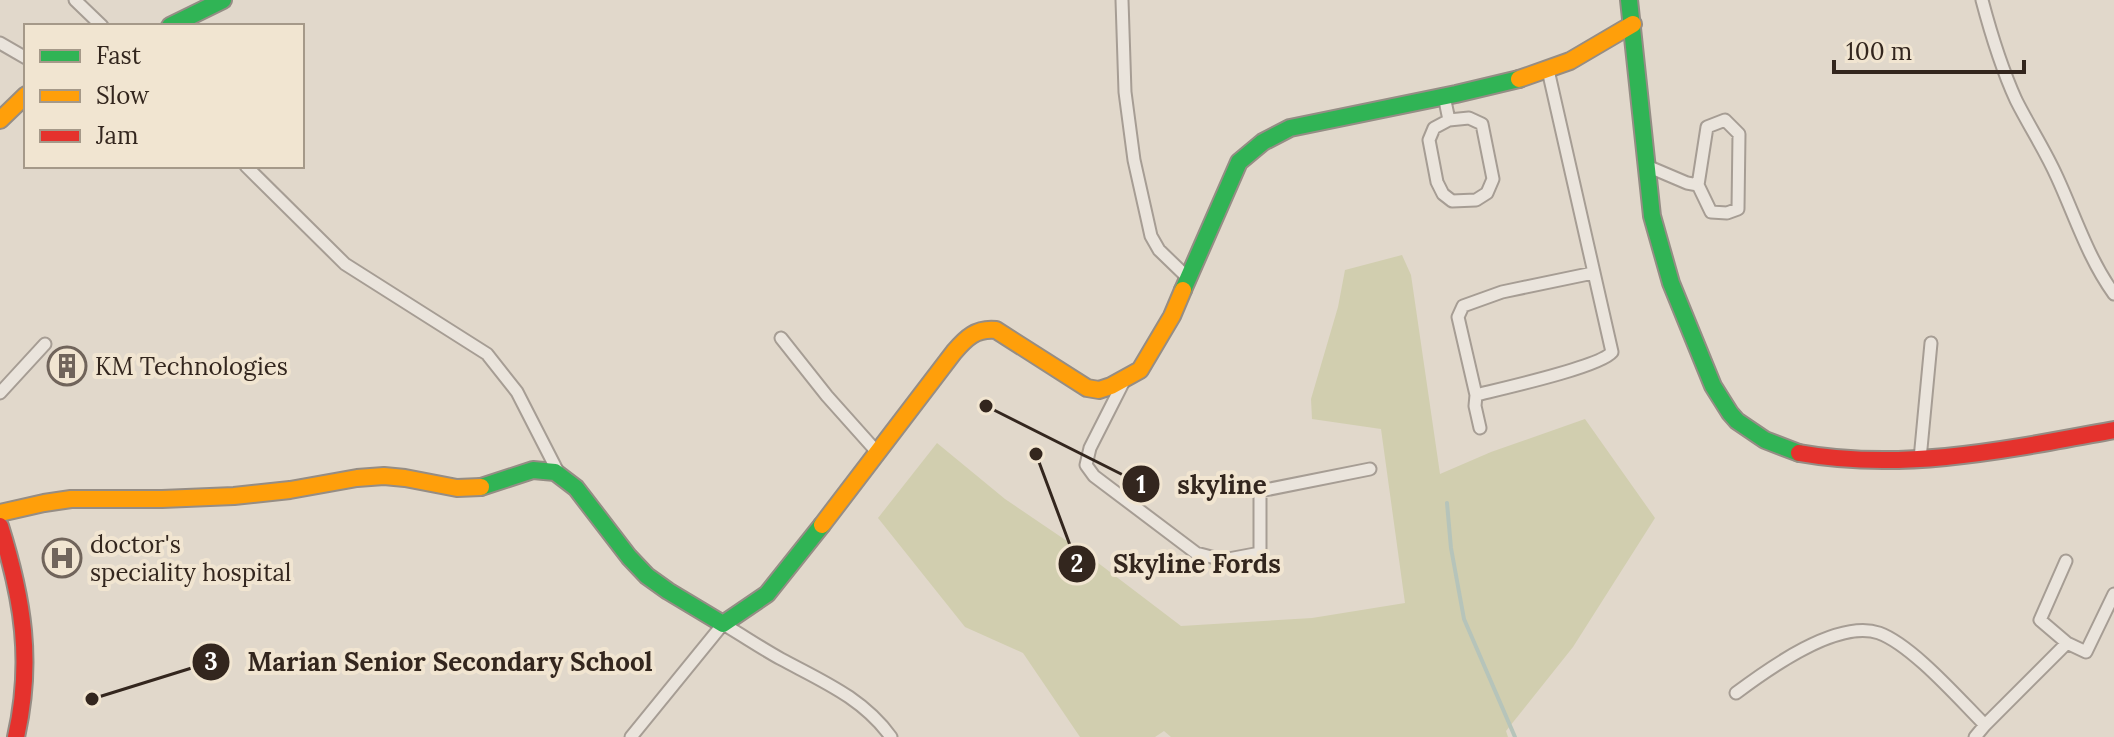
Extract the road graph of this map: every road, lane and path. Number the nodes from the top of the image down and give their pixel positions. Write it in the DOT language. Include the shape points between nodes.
graph roads {
  1 [pos="75,0"];
  2 [pos="223,0"];
  3 [pos="1122,0"];
  4 [pos="1629,0"];
  5 [pos="1982,0"];
  6 [pos="100,24"];
  7 [pos="174,24"];
  8 [pos="1633,24"];
  9 [pos="0,43"];
  10 [pos="24,57"];
  11 [pos="1548,70"];
  12 [pos="1444,96"];
  13 [pos="24,97"];
  14 [pos="0,120"];
  15 [pos="1449,120"];
  16 [pos="1647,166"];
  17 [pos="248,168"];
  18 [pos="1698,185"];
  19 [pos="1593,273"];
  20 [pos="1188,278"];
  21 [pos="2114,294"];
  22 [pos="781,338"];
  23 [pos="1931,343"];
  24 [pos="45,344"];
  25 [pos="1125,379"];
  26 [pos="0,393"];
  27 [pos="1476,395"];
  28 [pos="1480,428"];
  29 [pos="2114,430"];
  30 [pos="877,452"];
  31 [pos="1920,459"];
  32 [pos="1370,469"];
  33 [pos="559,474"];
  34 [pos="0,513"];
  35 [pos="0,526"];
  36 [pos="2066,561"];
  37 [pos="2114,594"];
  38 [pos="723,624"];
  39 [pos="2067,643"];
  40 [pos="1736,693"];
  41 [pos="1985,725"];
  42 [pos="16,737"];
  43 [pos="631,737"];
  44 [pos="891,737"];
  45 [pos="1975,737"];
  1 -- 6 [label="street"];
  2 -- 7 [label="main road"];
  3 -- 20 [label="street" via="1125,92 1151,236"];
  4 -- 8 [label="main road"];
  5 -- 21 [label="street" via="2016,99"];
  8 -- 11 [label="main road"];
  8 -- 16 [label="main road"];
  9 -- 10 [label="street"];
  11 -- 12 [label="main road"];
  11 -- 19 [label="street"];
  12 -- 15 [label="street"];
  12 -- 20 [label="main road" via="1290,128 1253,148 1239,162"];
  13 -- 14 [label="main road"];
  15 -- 15 [label="street" via="1469,118 1482,124 1493,179 1487,193 1476,200 1452,201 1437,182 1429,140 1434,128"];
  16 -- 18 [label="street"];
  16 -- 31 [label="main road" via="1665,267 1727,410 1753,434 1792,451 1832,458"];
  17 -- 33 [label="street" via="345,264 487,354 517,392"];
  18 -- 18 [label="street" via="1707,127 1725,120 1739,134 1738,209 1711,212"];
  19 -- 27 [label="street" via="1612,352 1608,357"];
  19 -- 27 [label="street" via="1463,306 1458,317"];
  20 -- 25 [label="main road" via="1140,370"];
  22 -- 30 [label="street"];
  23 -- 31 [label="street"];
  24 -- 26 [label="street"];
  25 -- 30 [label="main road" via="1099,390 1087,388 996,330 984,328 964,341"];
  25 -- 32 [label="street" via="1086,465 1196,553 1223,560 1260,553 1260,491"];
  27 -- 28 [label="street"];
  29 -- 31 [label="main road"];
  30 -- 38 [label="main road" via="767,594"];
  33 -- 34 [label="main road" via="531,471 478,489 384,476 275,492 72,499"];
  33 -- 38 [label="main road" via="663,590"];
  35 -- 42 [label="main road" via="19,594 26,647 25,695"];
  36 -- 39 [label="street" via="2040,620"];
  37 -- 39 [label="street" via="2086,652"];
  38 -- 43 [label="street"];
  38 -- 44 [label="street" via="852,698"];
  39 -- 41 [label="street"];
  40 -- 41 [label="street" via="1818,642 1857,631 1877,632 1899,643"];
  41 -- 45 [label="street"];
}
